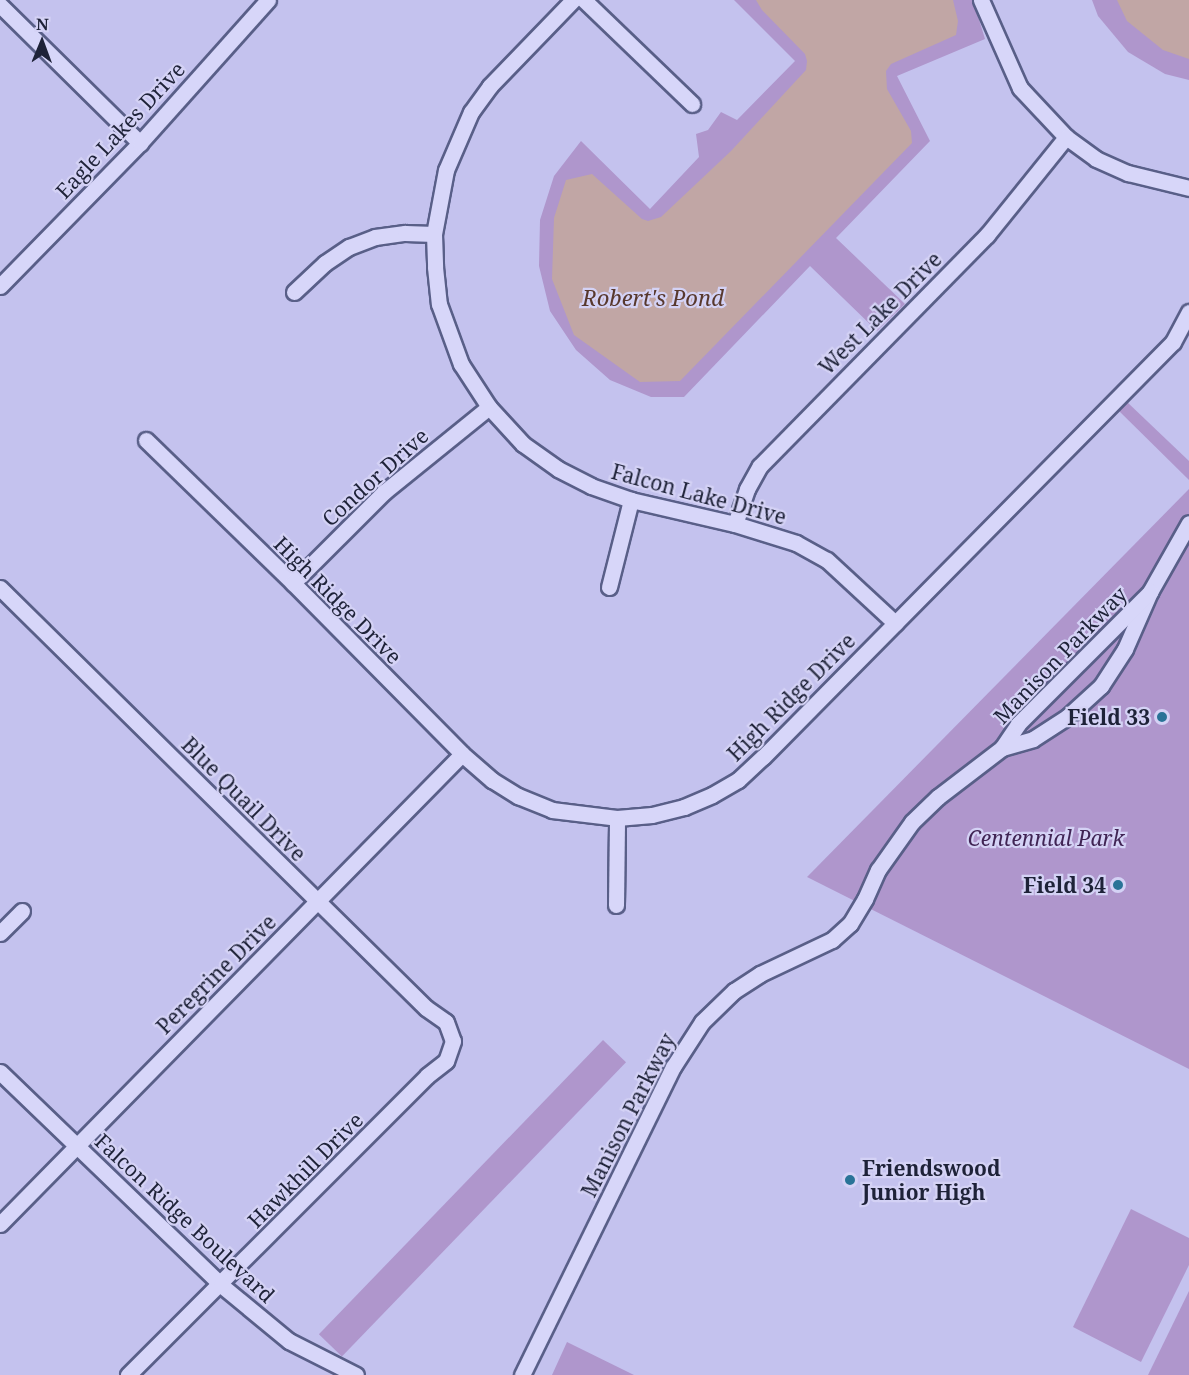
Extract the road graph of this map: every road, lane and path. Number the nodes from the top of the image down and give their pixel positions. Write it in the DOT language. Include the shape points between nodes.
graph roads {
  1 [pos="268,0"];
  2 [pos="573,0"];
  3 [pos="584,0"];
  4 [pos="981,0"];
  5 [pos="0,5"];
  6 [pos="692,104"];
  7 [pos="1066,137"];
  8 [pos="140,143"];
  9 [pos="1189,188"];
  10 [pos="435,234"];
  11 [pos="0,286"];
  12 [pos="294,292"];
  13 [pos="1189,312"];
  14 [pos="489,407"];
  15 [pos="146,440"];
  16 [pos="631,500"];
  17 [pos="1189,523"];
  18 [pos="735,524"];
  19 [pos="292,583"];
  20 [pos="609,587"];
  21 [pos="0,588"];
  22 [pos="1150,592"];
  23 [pos="895,623"];
  24 [pos="1002,748"];
  25 [pos="462,754"];
  26 [pos="616,818"];
  27 [pos="316,901"];
  28 [pos="616,905"];
  29 [pos="21,911"];
  30 [pos="0,933"];
  31 [pos="453,1041"];
  32 [pos="0,1072"];
  33 [pos="76,1145"];
  34 [pos="0,1224"];
  35 [pos="221,1285"];
  36 [pos="128,1375"];
  37 [pos="356,1375"];
  38 [pos="522,1375"];
  1 -- 8 [label="street, Eagle Lakes Drive"];
  2 -- 10 [label="street, Falcon Lake Drive" via="490,86 471,112 446,170"];
  3 -- 6 [label="street"];
  4 -- 7 [label="street" via="1020,88"];
  5 -- 8 [label="street"];
  7 -- 9 [label="street" via="1096,159 1128,173"];
  7 -- 18 [label="street, West Lake Drive" via="987,235 760,466"];
  8 -- 11 [label="street, Eagle Lakes Drive"];
  10 -- 12 [label="street" via="375,237 349,247"];
  10 -- 14 [label="street, Falcon Lake Drive" via="439,304 461,364"];
  13 -- 23 [label="street, High Ridge Drive" via="1173,342"];
  14 -- 16 [label="street, Falcon Lake Drive" via="523,444 558,469"];
  14 -- 19 [label="street, Condor Drive" via="384,492"];
  15 -- 19 [label="street, High Ridge Drive"];
  16 -- 18 [label="street, Falcon Lake Drive"];
  16 -- 20 [label="street"];
  17 -- 22 [label="street, Manison Parkway"];
  18 -- 23 [label="street, Falcon Lake Drive" via="772,533 827,560"];
  19 -- 25 [label="street, High Ridge Drive"];
  21 -- 27 [label="street, Blue Quail Drive"];
  22 -- 24 [label="street, Manison Parkway" via="1018,724"];
  22 -- 24 [label="street, Manison Parkway" via="1125,649 1101,686 1067,717 1033,739"];
  23 -- 26 [label="street, High Ridge Drive" via="738,780 684,807"];
  24 -- 38 [label="street, Manison Parkway" via="912,822 878,870 850,924 832,940 760,974 734,991 702,1022 673,1067"];
  25 -- 26 [label="street, High Ridge Drive" via="518,796 552,810"];
  25 -- 27 [label="street, Peregrine Drive"];
  26 -- 28 [label="street"];
  27 -- 31 [label="street, Blue Quail Drive" via="426,1008 446,1022"];
  27 -- 33 [label="street, Peregrine Drive"];
  29 -- 30 [label="street"];
  31 -- 35 [label="street, Hawkhill Drive" via="446,1061"];
  32 -- 33 [label="street, Falcon Ridge Boulevard"];
  33 -- 34 [label="street, Peregrine Drive"];
  33 -- 35 [label="street, Falcon Ridge Boulevard"];
  35 -- 36 [label="street, Hawkhill Drive"];
  35 -- 37 [label="street, Falcon Ridge Boulevard" via="289,1341"];
}
